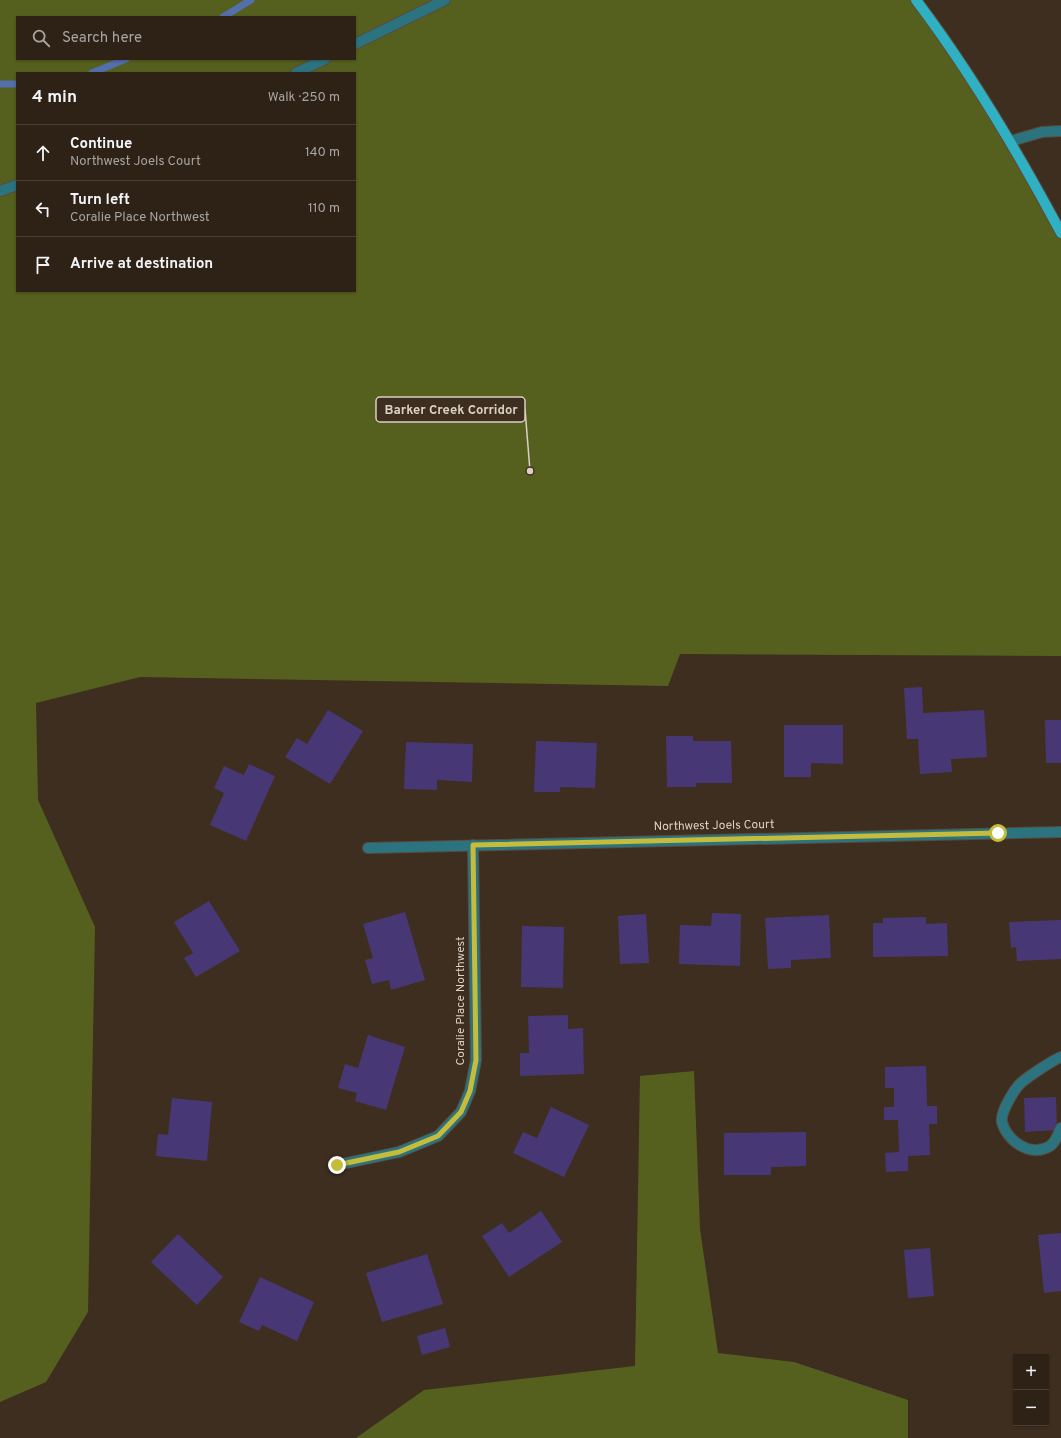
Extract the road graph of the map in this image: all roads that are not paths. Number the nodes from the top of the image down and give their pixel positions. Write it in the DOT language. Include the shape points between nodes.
graph roads {
  1 [pos="445,0"];
  2 [pos="916,0"];
  3 [pos="356,44"];
  4 [pos="323,60"];
  5 [pos="298,72"];
  6 [pos="1061,130"];
  7 [pos="1011,141"];
  8 [pos="16,185"];
  9 [pos="0,191"];
  10 [pos="1061,233"];
  11 [pos="1061,832"];
  12 [pos="473,845"];
  13 [pos="368,848"];
  14 [pos="1061,1057"];
  15 [pos="1061,1128"];
  16 [pos="337,1165"];
  1 -- 3 [label="street"];
  2 -- 7 [label="main road"];
  4 -- 5 [label="street"];
  6 -- 7 [label="street" via="1042,132"];
  7 -- 10 [label="main road"];
  8 -- 9 [label="street"];
  11 -- 12 [label="street, Northwest Joels Court"];
  12 -- 13 [label="street, Northwest Joels Court"];
  12 -- 16 [label="street, Coralie Place Northwest" via="476,1060 470,1091 461,1112 438,1136 399,1152"];
  14 -- 15 [label="street" via="1021,1082 1004,1108 1002,1121 1007,1133 1020,1146 1030,1150 1050,1146"];
}
